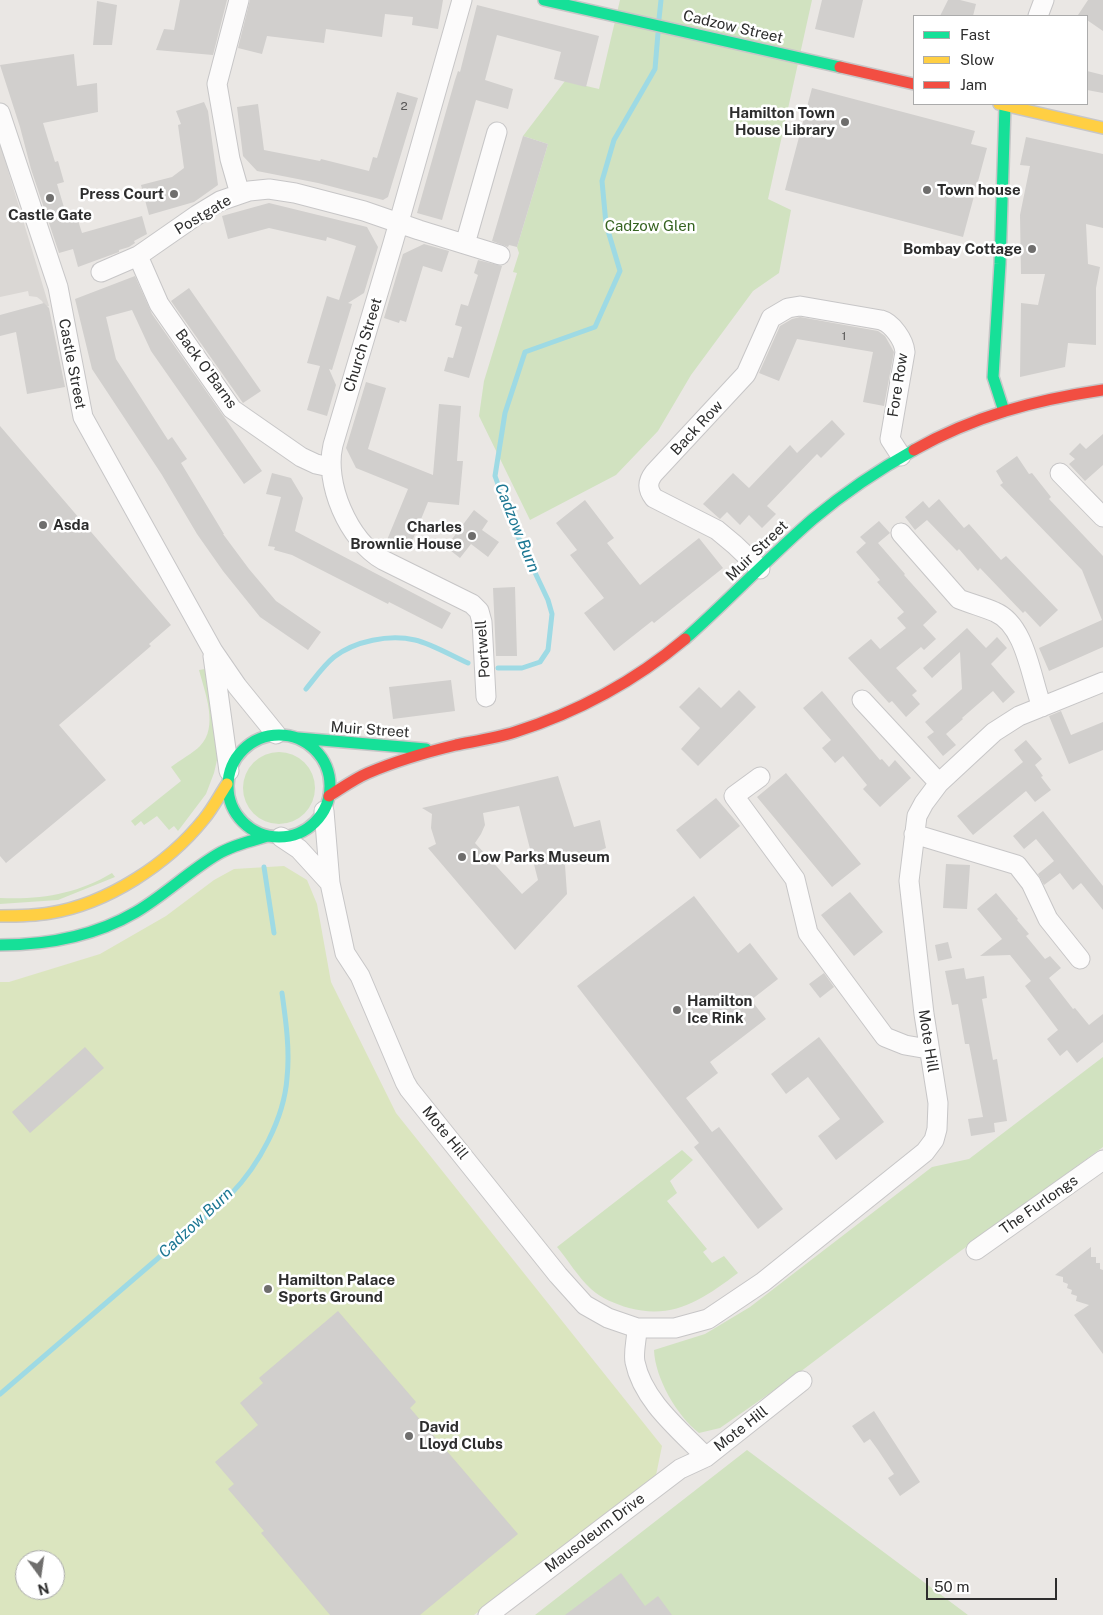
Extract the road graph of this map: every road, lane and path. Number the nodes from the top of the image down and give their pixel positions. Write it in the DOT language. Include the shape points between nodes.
graph roads {
  1 [pos="462,0"];
  2 [pos="544,0"];
  3 [pos="1044,0"];
  4 [pos="238,4"];
  5 [pos="1038,15"];
  6 [pos="913,84"];
  7 [pos="1003,105"];
  8 [pos="1007,105"];
  9 [pos="0,113"];
  10 [pos="1103,128"];
  11 [pos="497,132"];
  12 [pos="240,194"];
  13 [pos="399,223"];
  14 [pos="465,244"];
  15 [pos="500,255"];
  16 [pos="138,256"];
  17 [pos="101,272"];
  18 [pos="852,315"];
  19 [pos="1103,390"];
  20 [pos="1004,410"];
  21 [pos="901,456"];
  22 [pos="330,468"];
  23 [pos="1060,473"];
  24 [pos="1103,517"];
  25 [pos="900,533"];
  26 [pos="760,569"];
  27 [pos="213,651"];
  28 [pos="1103,682"];
  29 [pos="486,698"];
  30 [pos="862,700"];
  31 [pos="1042,706"];
  32 [pos="276,734"];
  33 [pos="298,738"];
  34 [pos="440,750"];
  35 [pos="228,777"];
  36 [pos="760,777"];
  37 [pos="940,783"];
  38 [pos="327,803"];
  39 [pos="914,834"];
  40 [pos="274,837"];
  41 [pos="330,883"];
  42 [pos="0,916"];
  43 [pos="0,945"];
  44 [pos="1080,958"];
  45 [pos="928,1048"];
  46 [pos="1103,1160"];
  47 [pos="976,1250"];
  48 [pos="638,1328"];
  49 [pos="802,1381"];
  50 [pos="706,1457"];
  51 [pos="488,1615"];
  1 -- 13 [label="street, Church Street"];
  2 -- 6 [label="main road, Cadzow Street"];
  3 -- 5 [label="street"];
  4 -- 12 [label="street" via="217,84 230,159"];
  7 -- 20 [label="main road" via="1000,264 993,377"];
  8 -- 10 [label="main road"];
  9 -- 27 [label="street, Castle Street" via="58,288 83,416"];
  11 -- 14 [label="street"];
  12 -- 13 [label="street, Postgate" via="281,190 364,210"];
  12 -- 16 [label="street, Postgate" via="208,208"];
  13 -- 14 [label="street"];
  13 -- 22 [label="street, Church Street" via="333,445"];
  14 -- 15 [label="street"];
  16 -- 17 [label="street, Postgate"];
  16 -- 22 [label="street, Back O'Barns" via="163,309 230,406 308,461"];
  18 -- 21 [label="street, Fore Row" via="887,322 905,348 890,439"];
  18 -- 26 [label="street, Back Row" via="796,306 771,318 746,374 649,481 649,490 654,498 717,530"];
  19 -- 20 [label="main road, Muir Street" via="1069,394"];
  20 -- 21 [label="main road, Muir Street" via="963,425"];
  21 -- 26 [label="main road, Muir Street" via="818,516"];
  22 -- 29 [label="street, Portwell" via="338,500 365,545 377,556 472,604 479,611"];
  23 -- 24 [label="street"];
  25 -- 31 [label="street" via="959,599 997,612 1011,624 1024,646"];
  26 -- 34 [label="main road, Muir Street" via="684,641 620,686 552,719"];
  27 -- 32 [label="street, Castle Street"];
  27 -- 35 [label="street, Castle Street"];
  28 -- 31 [label="street, Mote Hill"];
  30 -- 37 [label="street"];
  31 -- 37 [label="street, Mote Hill" via="994,732"];
  32 -- 33 [label="main road"];
  32 -- 35 [label="main road" via="263,736 242,750"];
  33 -- 34 [label="main road, Muir Street"];
  33 -- 38 [label="main road" via="324,761 330,784"];
  34 -- 38 [label="main road, Muir Street" via="367,774"];
  35 -- 40 [label="main road" via="228,796 238,818 257,832"];
  35 -- 42 [label="main road" via="208,814 191,834 158,864 122,888 105,897 62,910"];
  36 -- 45 [label="street" via="734,796 795,879 808,933 885,1037 906,1045"];
  37 -- 39 [label="street, Mote Hill" via="917,816"];
  38 -- 40 [label="main road" via="306,830"];
  38 -- 41 [label="street, Mote Hill"];
  39 -- 44 [label="street" via="1017,865 1031,883 1048,919"];
  39 -- 45 [label="street, Mote Hill" via="909,881"];
  40 -- 41 [label="street, Mote Hill" via="300,849"];
  40 -- 43 [label="main road" via="219,853 150,903 108,926 37,944"];
  41 -- 48 [label="street, Mote Hill" via="346,953 360,976 409,1088 585,1305 608,1318"];
  45 -- 48 [label="street, Mote Hill" via="938,1117 934,1140 925,1152 763,1282 708,1319 674,1328"];
  46 -- 47 [label="street, The Furlongs"];
  48 -- 50 [label="street, Mote Hill" via="635,1361 642,1381 655,1403"];
  49 -- 50 [label="street, Mote Hill"];
  50 -- 51 [label="street, Mausoleum Drive" via="680,1469"];
}
